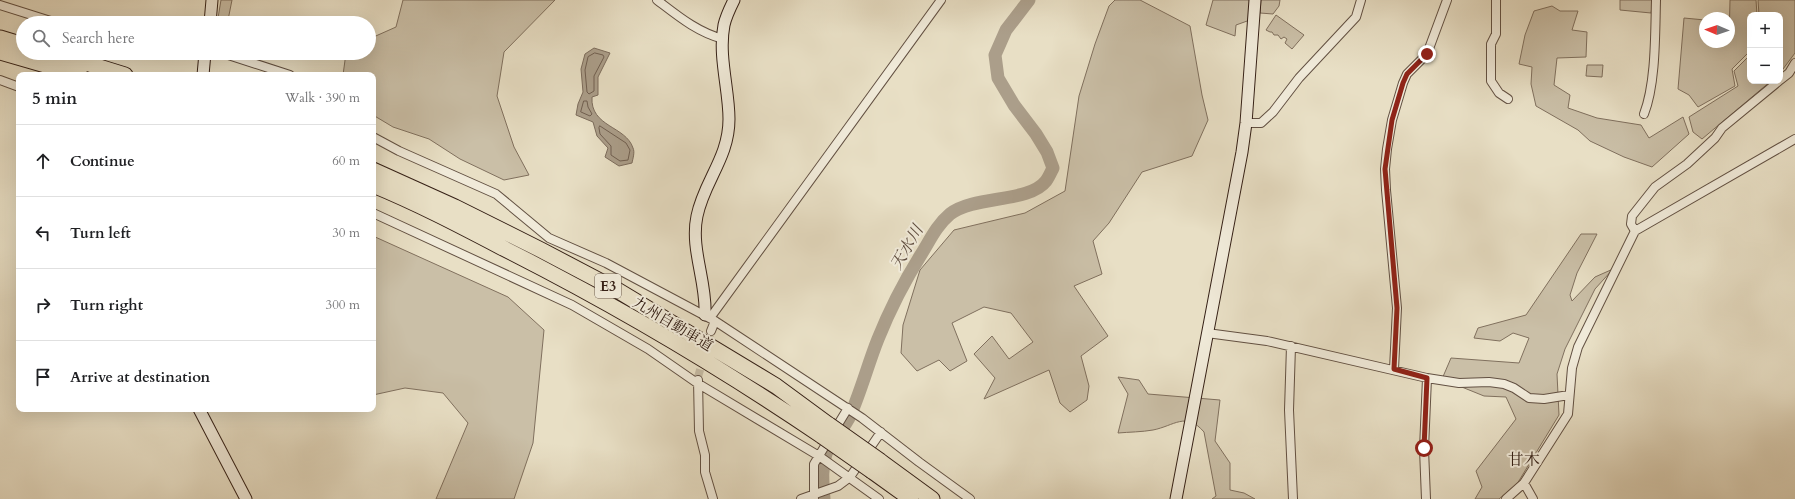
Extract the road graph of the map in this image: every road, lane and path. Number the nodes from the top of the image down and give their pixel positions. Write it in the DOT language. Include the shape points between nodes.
graph roads {
  1 [pos="212,0"];
  2 [pos="657,0"];
  3 [pos="734,0"];
  4 [pos="941,0"];
  5 [pos="1255,0"];
  6 [pos="1361,0"];
  7 [pos="1447,0"];
  8 [pos="1496,0"];
  9 [pos="1656,0"];
  10 [pos="3,4"];
  11 [pos="37,16"];
  12 [pos="211,16"];
  13 [pos="0,38"];
  14 [pos="723,38"];
  15 [pos="16,42"];
  16 [pos="0,52"];
  17 [pos="16,57"];
  18 [pos="28,60"];
  19 [pos="77,60"];
  20 [pos="205,60"];
  21 [pos="244,60"];
  22 [pos="1795,63"];
  23 [pos="70,72"];
  24 [pos="115,72"];
  25 [pos="204,72"];
  26 [pos="281,72"];
  27 [pos="1783,77"];
  28 [pos="0,80"];
  29 [pos="1774,84"];
  30 [pos="16,86"];
  31 [pos="1508,99"];
  32 [pos="1644,114"];
  33 [pos="1246,123"];
  34 [pos="376,139"];
  35 [pos="1795,139"];
  36 [pos="376,171"];
  37 [pos="376,186"];
  38 [pos="376,214"];
  39 [pos="1635,231"];
  40 [pos="710,318"];
  41 [pos="711,331"];
  42 [pos="1207,333"];
  43 [pos="1291,346"];
  44 [pos="1394,369"];
  45 [pos="1427,378"];
  46 [pos="698,380"];
  47 [pos="1569,395"];
  48 [pos="848,408"];
  49 [pos="201,412"];
  50 [pos="826,431"];
  51 [pos="881,432"];
  52 [pos="819,456"];
  53 [pos="876,466"];
  54 [pos="850,477"];
  55 [pos="1524,483"];
  56 [pos="814,497"];
  57 [pos="246,499"];
  58 [pos="713,499"];
  59 [pos="801,499"];
  60 [pos="879,499"];
  61 [pos="910,499"];
  62 [pos="932,499"];
  63 [pos="970,499"];
  64 [pos="1176,499"];
  65 [pos="1293,499"];
  66 [pos="1426,499"];
  67 [pos="1506,499"];
  68 [pos="1533,499"];
  1 -- 12 [label="street"];
  2 -- 14 [label="street" via="692,26"];
  3 -- 14 [label="street" via="727,15"];
  4 -- 40 [label="street"];
  5 -- 33 [label="street"];
  6 -- 33 [label="street" via="1356,17 1299,78 1273,112 1262,123"];
  7 -- 44 [label="street" via="1427,54 1416,63 1405,78 1392,120 1387,149 1386,190 1397,308"];
  8 -- 31 [label="street" via="1496,34 1491,44 1491,81"];
  9 -- 32 [label="street" via="1649,101"];
  10 -- 11 [label="street"];
  13 -- 15 [label="highway"];
  14 -- 40 [label="street" via="728,136 725,150 696,216 697,251"];
  16 -- 17 [label="highway"];
  18 -- 23 [label="highway"];
  19 -- 24 [label="highway"];
  20 -- 25 [label="street"];
  21 -- 26 [label="street"];
  22 -- 27 [label="street"];
  28 -- 30 [label="street"];
  29 -- 39 [label="street" via="1722,128 1687,164 1655,187 1632,216 1631,224"];
  33 -- 42 [label="street"];
  34 -- 40 [label="street" via="496,194 549,238 606,263"];
  35 -- 39 [label="street"];
  36 -- 50 [label="highway, 九州自動車道 / E3" via="535,246 617,290 776,386"];
  37 -- 50 [label="highway, 九州自動車道 / E3" via="456,224 610,303"];
  38 -- 46 [label="street" via="572,305"];
  39 -- 47 [label="street" via="1578,347 1572,368"];
  40 -- 41 [label="street"];
  40 -- 48 [label="street"];
  42 -- 43 [label="street"];
  42 -- 64 [label="street"];
  43 -- 44 [label="street"];
  43 -- 65 [label="street" via="1289,410"];
  44 -- 45 [label="street"];
  45 -- 47 [label="street" via="1459,383 1504,384 1529,398 1544,400"];
  45 -- 66 [label="street" via="1424,448"];
  46 -- 52 [label="street"];
  46 -- 58 [label="street" via="698,431"];
  47 -- 55 [label="street" via="1568,414"];
  48 -- 51 [label="street"];
  48 -- 52 [label="street"];
  49 -- 57 [label="street"];
  50 -- 53 [label="highway, 九州自動車道 / E3, bridge"];
  51 -- 54 [label="street"];
  51 -- 63 [label="street"];
  52 -- 54 [label="street"];
  52 -- 56 [label="street" via="814,464"];
  53 -- 61 [label="highway, 九州自動車道 / E3"];
  53 -- 62 [label="highway, 九州自動車道 / E3"];
  54 -- 56 [label="street" via="838,486"];
  54 -- 60 [label="street"];
  55 -- 67 [label="street"];
  55 -- 68 [label="street"];
  56 -- 59 [label="street"];
}
